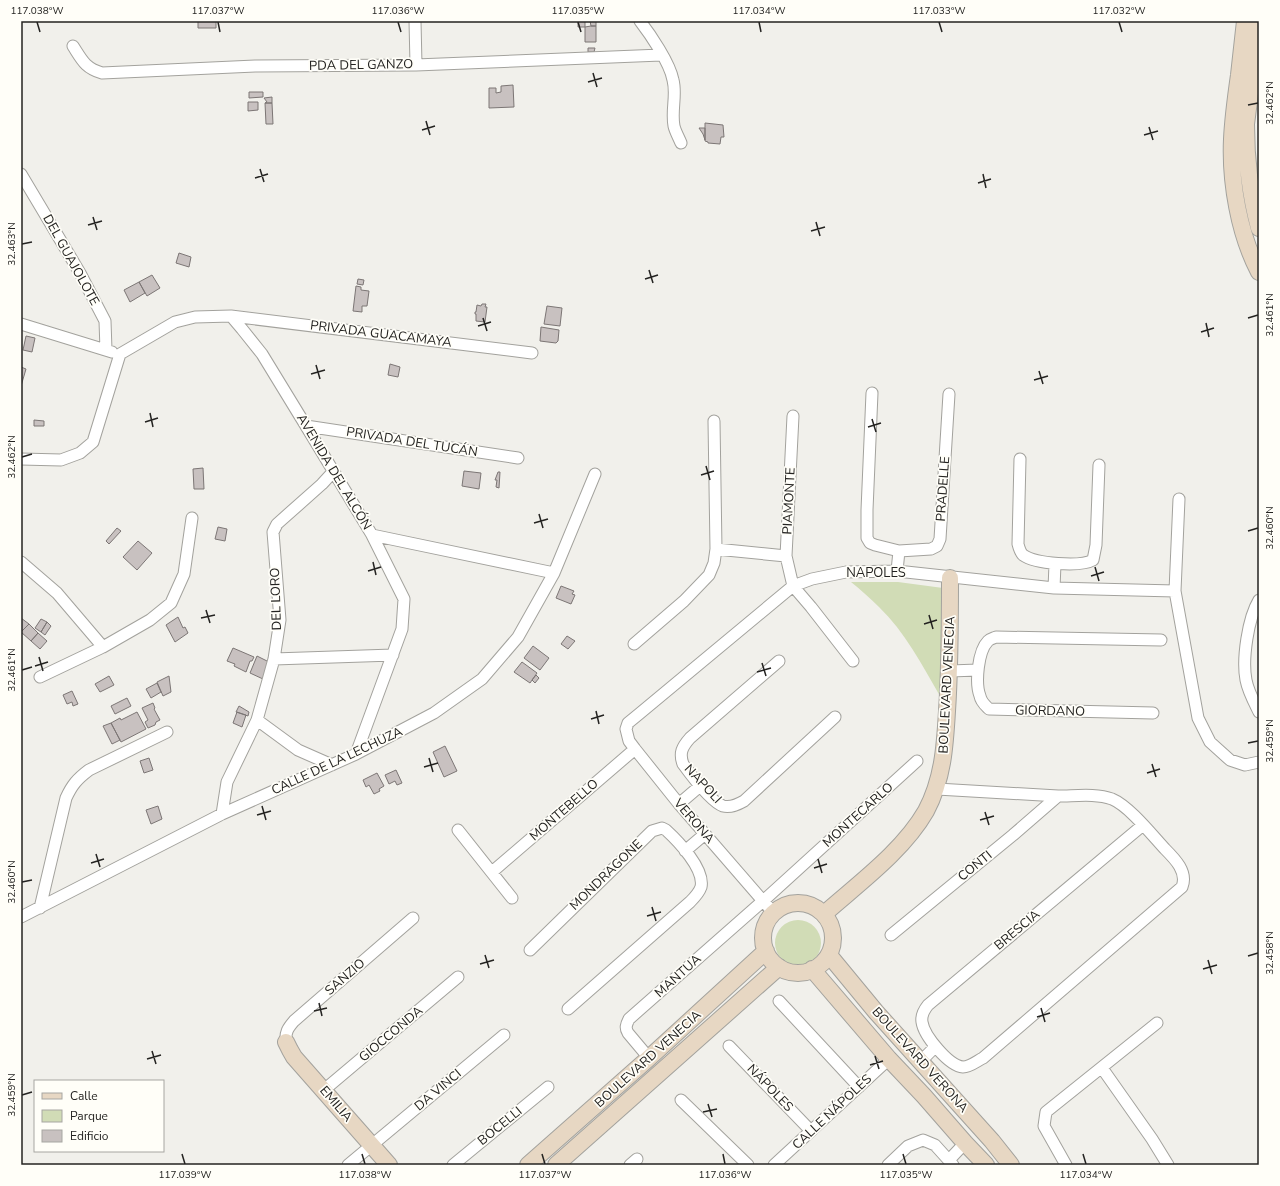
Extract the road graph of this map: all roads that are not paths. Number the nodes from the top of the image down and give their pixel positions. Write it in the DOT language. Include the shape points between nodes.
graph roads {
  1 [pos="415,21"];
  2 [pos="640,21"];
  3 [pos="1245,21"];
  4 [pos="1259,23"];
  5 [pos="72,46"];
  6 [pos="661,55"];
  7 [pos="416,65"];
  8 [pos="1240,123"];
  9 [pos="681,143"];
  10 [pos="21,174"];
  11 [pos="1259,228"];
  12 [pos="1259,272"];
  13 [pos="231,316"];
  14 [pos="21,324"];
  15 [pos="106,350"];
  16 [pos="532,352"];
  17 [pos="120,354"];
  18 [pos="872,393"];
  19 [pos="949,394"];
  20 [pos="793,416"];
  21 [pos="714,421"];
  22 [pos="306,426"];
  23 [pos="518,458"];
  24 [pos="21,459"];
  25 [pos="1020,459"];
  26 [pos="1099,465"];
  27 [pos="333,472"];
  28 [pos="595,474"];
  29 [pos="1180,499"];
  30 [pos="192,518"];
  31 [pos="372,535"];
  32 [pos="716,549"];
  33 [pos="899,551"];
  34 [pos="786,556"];
  35 [pos="21,562"];
  36 [pos="1054,564"];
  37 [pos="897,571"];
  38 [pos="554,573"];
  39 [pos="950,578"];
  40 [pos="793,586"];
  41 [pos="1054,588"];
  42 [pos="1175,591"];
  43 [pos="1259,600"];
  44 [pos="1161,640"];
  45 [pos="634,644"];
  46 [pos="103,647"];
  47 [pos="393,654"];
  48 [pos="274,659"];
  49 [pos="779,661"];
  50 [pos="853,661"];
  51 [pos="978,670"];
  52 [pos="950,671"];
  53 [pos="40,677"];
  54 [pos="1259,712"];
  55 [pos="1153,713"];
  56 [pos="835,717"];
  57 [pos="257,720"];
  58 [pos="628,724"];
  59 [pos="167,732"];
  60 [pos="635,749"];
  61 [pos="356,754"];
  62 [pos="917,761"];
  63 [pos="1259,762"];
  64 [pos="332,765"];
  65 [pos="700,786"];
  66 [pos="937,789"];
  67 [pos="1058,796"];
  68 [pos="679,804"];
  69 [pos="222,814"];
  70 [pos="1143,825"];
  71 [pos="458,830"];
  72 [pos="705,834"];
  73 [pos="685,851"];
  74 [pos="492,872"];
  75 [pos="512,898"];
  76 [pos="763,901"];
  77 [pos="40,908"];
  78 [pos="774,912"];
  79 [pos="824,914"];
  80 [pos="21,916"];
  81 [pos="413,918"];
  82 [pos="891,935"];
  83 [pos="530,950"];
  84 [pos="766,951"];
  85 [pos="830,955"];
  86 [pos="779,967"];
  87 [pos="812,969"];
  88 [pos="458,977"];
  89 [pos="779,1001"];
  90 [pos="568,1009"];
  91 [pos="1157,1023"];
  92 [pos="504,1035"];
  93 [pos="286,1042"];
  94 [pos="730,1046"];
  95 [pos="935,1047"];
  96 [pos="649,1058"];
  97 [pos="889,1059"];
  98 [pos="920,1062"];
  99 [pos="1102,1068"];
  100 [pos="548,1087"];
  101 [pos="859,1088"];
  102 [pos="324,1090"];
  103 [pos="681,1100"];
  104 [pos="812,1131"];
  105 [pos="965,1143"];
  106 [pos="372,1146"];
  107 [pos="951,1163"];
  108 [pos="348,1165"];
  109 [pos="389,1165"];
  110 [pos="453,1165"];
  111 [pos="528,1165"];
  112 [pos="556,1165"];
  113 [pos="748,1165"];
  114 [pos="774,1165"];
  115 [pos="888,1165"];
  116 [pos="986,1165"];
  117 [pos="1011,1165"];
  118 [pos="1066,1165"];
  119 [pos="1168,1165"];
  1 -- 7 [label="street"];
  2 -- 6 [label="street"];
  3 -- 8 [label="street"];
  4 -- 8 [label="street"];
  5 -- 7 [label="street, PDA DEL GANZO" via="82,61 92,70 102,73 256,66"];
  6 -- 7 [label="street, PDA DEL GANZO"];
  6 -- 9 [label="street" via="674,80 674,126"];
  8 -- 11 [label="street" via="1250,190"];
  8 -- 12 [label="street" via="1232,140 1235,194 1247,243"];
  10 -- 15 [label="street, DEL GUAJOLOTE" via="80,273 105,321"];
  13 -- 16 [label="street, PRIVADA GUACAMAYA"];
  13 -- 17 [label="street" via="195,317 175,322"];
  13 -- 22 [label="street, AVENIDA DEL ALCÓN" via="262,354"];
  14 -- 15 [label="street"];
  15 -- 17 [label="street"];
  17 -- 24 [label="street" via="92,442 80,453 61,460"];
  18 -- 33 [label="street, PRADELLE" via="867,538 870,543"];
  19 -- 33 [label="street, PRADELLE" via="940,539 937,546 931,548"];
  20 -- 34 [label="street, PIAMONTE"];
  21 -- 32 [label="street"];
  22 -- 23 [label="street, PRIVADA DEL TUCÁN"];
  22 -- 27 [label="street, AVENIDA DEL ALCÓN"];
  25 -- 36 [label="street" via="1020,551 1024,556"];
  26 -- 36 [label="street" via="1096,545 1093,560 1088,563"];
  27 -- 31 [label="street, AVENIDA DEL ALCÓN"];
  27 -- 48 [label="street, DEL LORO" via="277,524 273,532 280,620"];
  28 -- 38 [label="street, CALLE DE LA LECHUZA"];
  29 -- 42 [label="street"];
  30 -- 46 [label="street" via="184,574 171,603 150,620"];
  31 -- 38 [label="street"];
  31 -- 47 [label="street, AVENIDA DEL ALCÓN" via="404,599 402,629"];
  32 -- 34 [label="street"];
  32 -- 45 [label="street" via="709,575"];
  33 -- 37 [label="street"];
  34 -- 40 [label="street, PIAMONTE"];
  35 -- 46 [label="street" via="57,593"];
  36 -- 41 [label="street"];
  37 -- 39 [label="street, NAPOLES"];
  37 -- 40 [label="street, NAPOLES" via="846,572 812,578"];
  38 -- 61 [label="street, CALLE DE LA LECHUZA" via="518,637 482,679 434,713"];
  39 -- 41 [label="street, NAPOLES"];
  39 -- 52 [label="street, BOULEVARD VENECIA"];
  40 -- 50 [label="street"];
  40 -- 58 [label="street, NAPOLES"];
  41 -- 42 [label="street, NAPOLES"];
  42 -- 63 [label="street" via="1198,718 1203,730 1210,742 1230,760 1245,766"];
  43 -- 54 [label="street" via="1250,623 1246,679"];
  44 -- 51 [label="street, GIORDANO" via="996,637 989,640 985,646"];
  46 -- 53 [label="street"];
  47 -- 48 [label="street"];
  47 -- 61 [label="street, AVENIDA DEL ALCÓN"];
  48 -- 57 [label="street, DEL LORO"];
  49 -- 65 [label="street, NAPOLI" via="684,745 681,752 683,764"];
  51 -- 52 [label="street"];
  51 -- 55 [label="street, GIORDANO" via="980,697 989,709"];
  52 -- 66 [label="street, BOULEVARD VENECIA" via="945,752"];
  56 -- 65 [label="street, NAPOLI" via="753,794 737,805 721,806"];
  57 -- 64 [label="street" via="298,750"];
  57 -- 69 [label="street, DEL LORO" via="227,782"];
  58 -- 60 [label="street, VERONA" via="626,734"];
  59 -- 77 [label="street" via="89,770 78,778 66,798"];
  60 -- 68 [label="street, VERONA"];
  60 -- 74 [label="street, MONTEBELLO"];
  61 -- 64 [label="street, CALLE DE LA LECHUZA"];
  62 -- 76 [label="street, MONTECARLO"];
  64 -- 69 [label="street, CALLE DE LA LECHUZA"];
  65 -- 68 [label="street"];
  66 -- 67 [label="street"];
  66 -- 79 [label="street, BOULEVARD VENECIA" via="925,812 897,849"];
  67 -- 70 [label="street" via="1100,796 1113,799"];
  67 -- 82 [label="street, CONTI"];
  68 -- 72 [label="street, VERONA"];
  69 -- 77 [label="street, CALLE DE LA LECHUZA"];
  70 -- 95 [label="street, BRESCIA" via="928,1005 922,1022"];
  70 -- 95 [label="street, BRESCIA" via="1175,859 1184,876 1182,887 974,1064 963,1067"];
  71 -- 74 [label="street"];
  72 -- 73 [label="street"];
  72 -- 76 [label="street, VERONA"];
  73 -- 83 [label="street, MONDRAGONE" via="666,830 662,828 652,831"];
  73 -- 90 [label="street" via="701,876 700,889 696,896"];
  74 -- 75 [label="street"];
  76 -- 78 [label="street, VERONA"];
  76 -- 96 [label="street, MANTUA" via="628,1019 628,1033"];
  77 -- 80 [label="street, CALLE DE LA LECHUZA"];
  78 -- 79 [label="street" via="795,903 806,904"];
  78 -- 84 [label="street" via="766,924"];
  79 -- 85 [label="street" via="832,927"];
  81 -- 93 [label="street, SANZIO" via="294,1021 285,1035"];
  84 -- 86 [label="street"];
  84 -- 96 [label="street, BOULEVARD VENECIA"];
  85 -- 87 [label="street"];
  85 -- 98 [label="street, BOULEVARD VERONA"];
  86 -- 87 [label="street" via="797,973"];
  86 -- 112 [label="street, BOULEVARD VENECIA"];
  87 -- 97 [label="street, BOULEVARD VERONA"];
  88 -- 102 [label="street, GIOCCONDA"];
  89 -- 101 [label="street"];
  91 -- 99 [label="street"];
  92 -- 106 [label="street, DA VINCI"];
  93 -- 102 [label="street, EMILIA"];
  94 -- 104 [label="street, NÁPOLES"];
  95 -- 98 [label="street"];
  96 -- 111 [label="street, BOULEVARD VENECIA"];
  97 -- 101 [label="street, CALLE NÁPOLES"];
  97 -- 105 [label="street, BOULEVARD VERONA"];
  98 -- 117 [label="street, BOULEVARD VERONA"];
  99 -- 118 [label="street" via="1046,1112 1044,1126"];
  99 -- 119 [label="street"];
  100 -- 110 [label="street, BOCELLI"];
  101 -- 104 [label="street, CALLE NÁPOLES"];
  102 -- 106 [label="street, EMILIA"];
  103 -- 113 [label="street"];
  104 -- 114 [label="street, CALLE NÁPOLES"];
  105 -- 107 [label="street"];
  105 -- 116 [label="street, BOULEVARD VERONA"];
  106 -- 108 [label="street, DA VINCI"];
  106 -- 109 [label="street, EMILIA"];
  107 -- 115 [label="street" via="935,1146 923,1140 908,1146"];
}
